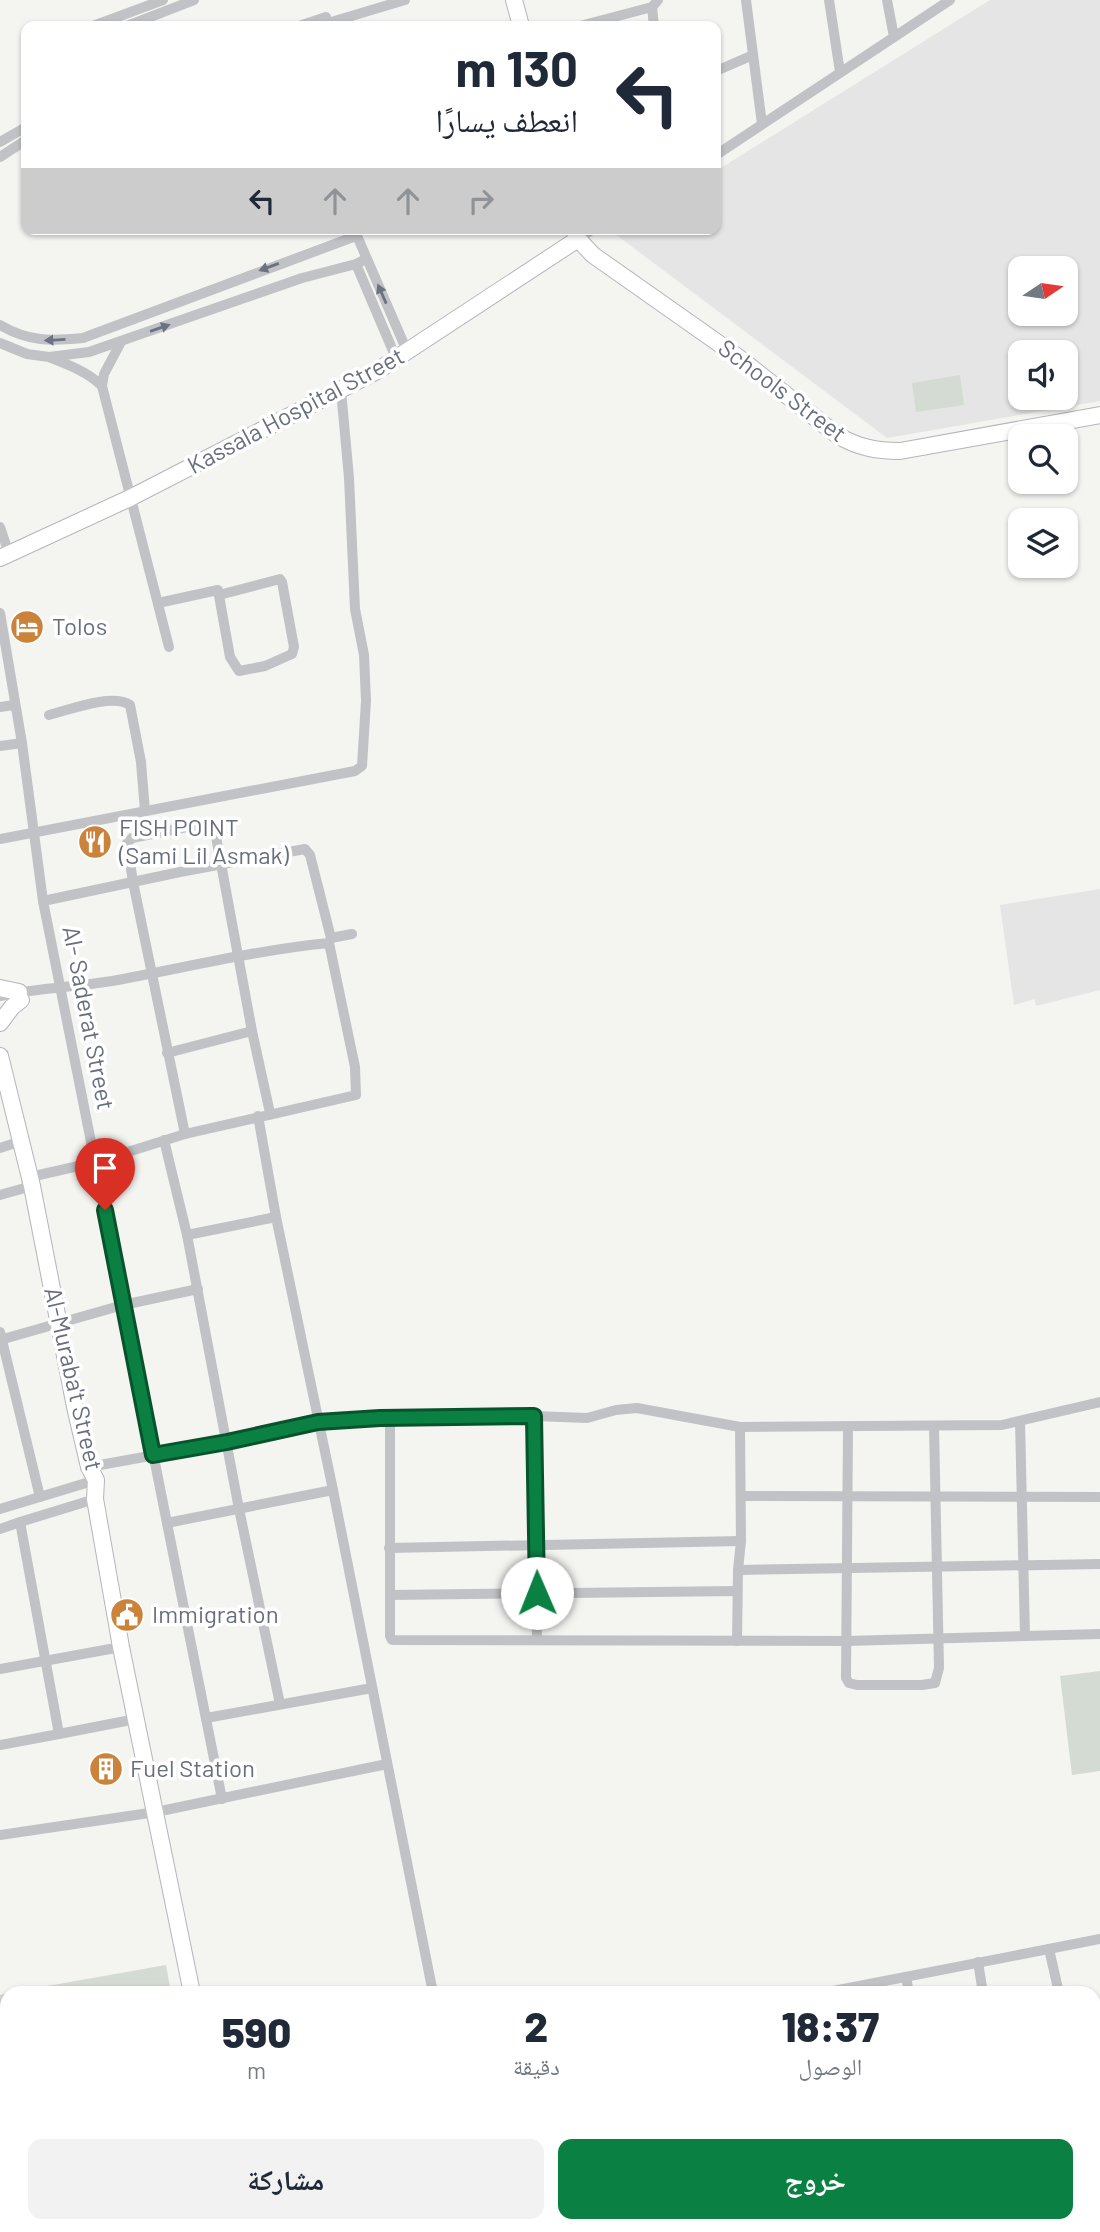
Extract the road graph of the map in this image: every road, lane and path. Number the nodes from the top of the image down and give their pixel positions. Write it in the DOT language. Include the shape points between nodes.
graph roads {
  1 [pos="163,0"];
  2 [pos="194,0"];
  3 [pos="378,0"];
  4 [pos="405,0"];
  5 [pos="514,0"];
  6 [pos="746,0"];
  7 [pos="828,0"];
  8 [pos="887,0"];
  9 [pos="950,0"];
  10 [pos="655,3"];
  11 [pos="118,21"];
  12 [pos="140,21"];
  13 [pos="314,21"];
  14 [pos="335,21"];
  15 [pos="520,21"];
  16 [pos="596,21"];
  17 [pos="654,21"];
  18 [pos="894,37"];
  19 [pos="753,55"];
  20 [pos="721,69"];
  21 [pos="840,72"];
  22 [pos="762,124"];
  23 [pos="21,130"];
  24 [pos="0,142"];
  25 [pos="21,143"];
  26 [pos="721,152"];
  27 [pos="0,157"];
  28 [pos="350,235"];
  29 [pos="355,235"];
  30 [pos="575,235"];
  31 [pos="577,235"];
  32 [pos="296,257"];
  33 [pos="361,261"];
  34 [pos="302,278"];
  35 [pos="0,325"];
  36 [pos="121,342"];
  37 [pos="0,343"];
  38 [pos="401,355"];
  39 [pos="49,357"];
  40 [pos="102,386"];
  41 [pos="341,390"];
  42 [pos="1100,415"];
  43 [pos="130,498"];
  44 [pos="0,527"];
  45 [pos="3,556"];
  46 [pos="218,590"];
  47 [pos="158,603"];
  48 [pos="0,613"];
  49 [pos="169,647"];
  50 [pos="3,656"];
  51 [pos="14,705"];
  52 [pos="0,707"];
  53 [pos="49,715"];
  54 [pos="22,743"];
  55 [pos="0,746"];
  56 [pos="145,811"];
  57 [pos="33,832"];
  58 [pos="0,839"];
  59 [pos="221,864"];
  60 [pos="134,882"];
  61 [pos="43,901"];
  62 [pos="352,934"];
  63 [pos="330,940"];
  64 [pos="239,956"];
  65 [pos="151,973"];
  66 [pos="0,988"];
  67 [pos="61,988"];
  68 [pos="0,996"];
  69 [pos="20,996"];
  70 [pos="0,1006"];
  71 [pos="0,1023"];
  72 [pos="252,1031"];
  73 [pos="167,1053"];
  74 [pos="0,1056"];
  75 [pos="6,1106"];
  76 [pos="270,1113"];
  77 [pos="258,1116"];
  78 [pos="185,1134"];
  79 [pos="164,1140"];
  80 [pos="21,1141"];
  81 [pos="0,1148"];
  82 [pos="96,1162"];
  83 [pos="31,1182"];
  84 [pos="0,1195"];
  85 [pos="276,1217"];
  86 [pos="187,1235"];
  87 [pos="198,1289"];
  88 [pos="123,1305"];
  89 [pos="60,1325"];
  90 [pos="1,1337"];
  91 [pos="1100,1402"];
  92 [pos="534,1416"];
  93 [pos="390,1418"];
  94 [pos="1020,1421"];
  95 [pos="318,1422"];
  96 [pos="934,1426"];
  97 [pos="740,1427"];
  98 [pos="848,1427"];
  99 [pos="227,1442"];
  100 [pos="153,1455"];
  101 [pos="93,1473"];
  102 [pos="333,1489"];
  103 [pos="741,1496"];
  104 [pos="40,1497"];
  105 [pos="936,1497"];
  106 [pos="1022,1497"];
  107 [pos="1100,1497"];
  108 [pos="847,1498"];
  109 [pos="95,1499"];
  110 [pos="0,1509"];
  111 [pos="239,1509"];
  112 [pos="20,1522"];
  113 [pos="167,1524"];
  114 [pos="0,1529"];
  115 [pos="741,1541"];
  116 [pos="536,1546"];
  117 [pos="389,1548"];
  118 [pos="1100,1563"];
  119 [pos="1024,1564"];
  120 [pos="846,1566"];
  121 [pos="936,1566"];
  122 [pos="737,1570"];
  123 [pos="737,1591"];
  124 [pos="537,1593"];
  125 [pos="390,1595"];
  126 [pos="1100,1634"];
  127 [pos="1025,1636"];
  128 [pos="937,1639"];
  129 [pos="537,1640"];
  130 [pos="737,1641"];
  131 [pos="847,1641"];
  132 [pos="121,1647"];
  133 [pos="45,1661"];
  134 [pos="0,1669"];
  135 [pos="372,1688"];
  136 [pos="280,1704"];
  137 [pos="206,1717"];
  138 [pos="136,1719"];
  139 [pos="59,1734"];
  140 [pos="0,1744"];
  141 [pos="387,1764"];
  142 [pos="222,1799"];
  143 [pos="156,1812"];
  144 [pos="0,1835"];
  145 [pos="1100,1939"];
  146 [pos="1049,1949"];
  147 [pos="978,1962"];
  148 [pos="906,1977"];
  149 [pos="191,1986"];
  150 [pos="432,1986"];
  151 [pos="866,1986"];
  152 [pos="908,1986"];
  153 [pos="983,1986"];
  154 [pos="1057,1986"];
  1 -- 11 [label="street"];
  2 -- 12 [label="street"];
  3 -- 13 [label="street"];
  4 -- 14 [label="street"];
  5 -- 15 [label="street"];
  6 -- 19 [label="street"];
  7 -- 21 [label="street"];
  8 -- 18 [label="street"];
  9 -- 18 [label="street"];
  10 -- 16 [label="street"];
  10 -- 17 [label="street"];
  18 -- 21 [label="street"];
  19 -- 20 [label="street"];
  19 -- 22 [label="street"];
  21 -- 22 [label="street"];
  22 -- 26 [label="street"];
  23 -- 24 [label="street"];
  25 -- 27 [label="street"];
  28 -- 32 [label="street"];
  29 -- 33 [label="street"];
  30 -- 38 [label="street, Kassala Hospital Street"];
  31 -- 42 [label="street, Schools Street" via="593,255 738,356 851,444 900,451"];
  32 -- 34 [label="street"];
  32 -- 35 [label="street, one-way" via="83,338 44,341"];
  33 -- 34 [label="street"];
  33 -- 38 [label="street"];
  36 -- 34 [label="street, one-way"];
  36 -- 39 [label="street"];
  36 -- 40 [label="street"];
  37 -- 39 [label="street"];
  38 -- 41 [label="street, Kassala Hospital Street"];
  39 -- 40 [label="street"];
  40 -- 43 [label="street"];
  41 -- 43 [label="street, Kassala Hospital Street"];
  41 -- 56 [label="street" via="355,609 364,655 362,766"];
  43 -- 45 [label="street, Kassala Hospital Street"];
  43 -- 47 [label="street"];
  44 -- 45 [label="street"];
  46 -- 46 [label="street" via="219,595 280,579 295,647 292,654 239,671 230,657"];
  46 -- 47 [label="street"];
  47 -- 49 [label="street"];
  48 -- 50 [label="street, Al- Saderat Street"];
  50 -- 51 [label="street, Al- Saderat Street"];
  51 -- 52 [label="street"];
  51 -- 54 [label="street, Al- Saderat Street"];
  53 -- 56 [label="street" via="105,701 122,700 130,705"];
  54 -- 55 [label="street"];
  54 -- 57 [label="street, Al- Saderat Street"];
  56 -- 57 [label="street"];
  57 -- 58 [label="street"];
  57 -- 61 [label="street, Al- Saderat Street"];
  59 -- 60 [label="street"];
  59 -- 60 [label="street" via="210,823 132,838 127,843"];
  59 -- 63 [label="street" via="305,849"];
  59 -- 64 [label="street"];
  60 -- 61 [label="street"];
  60 -- 65 [label="street"];
  61 -- 67 [label="street, Al- Saderat Street"];
  62 -- 63 [label="street"];
  63 -- 64 [label="street"];
  63 -- 76 [label="street" via="356,1095"];
  64 -- 65 [label="street"];
  64 -- 72 [label="street"];
  65 -- 67 [label="street"];
  65 -- 73 [label="street"];
  66 -- 69 [label="street"];
  67 -- 69 [label="street"];
  67 -- 82 [label="street, Al- Saderat Street"];
  68 -- 69 [label="street"];
  69 -- 70 [label="street"];
  69 -- 71 [label="street"];
  72 -- 73 [label="street"];
  72 -- 76 [label="street"];
  73 -- 78 [label="street"];
  74 -- 75 [label="street, Al-Muraba't Street"];
  75 -- 80 [label="street, Al-Muraba't Street"];
  76 -- 77 [label="street"];
  77 -- 78 [label="street"];
  77 -- 85 [label="street"];
  78 -- 79 [label="street"];
  79 -- 82 [label="street"];
  79 -- 86 [label="street"];
  80 -- 81 [label="street"];
  80 -- 83 [label="street, Al-Muraba't Street"];
  82 -- 83 [label="street"];
  82 -- 88 [label="street, Al- Saderat Street"];
  83 -- 84 [label="street"];
  83 -- 89 [label="street, Al-Muraba't Street"];
  85 -- 86 [label="street"];
  85 -- 95 [label="street"];
  86 -- 87 [label="street"];
  87 -- 88 [label="street"];
  87 -- 99 [label="street"];
  88 -- 89 [label="street"];
  88 -- 100 [label="street, Al- Saderat Street"];
  89 -- 90 [label="street"];
  89 -- 101 [label="street, Al-Muraba't Street"];
  90 -- 104 [label="street"];
  91 -- 94 [label="street"];
  92 -- 93 [label="street"];
  92 -- 97 [label="street" via="587,1418 637,1408"];
  92 -- 116 [label="street"];
  93 -- 95 [label="street"];
  93 -- 117 [label="street"];
  94 -- 96 [label="street"];
  94 -- 106 [label="street"];
  95 -- 99 [label="street"];
  95 -- 102 [label="street"];
  96 -- 98 [label="street"];
  96 -- 105 [label="street"];
  97 -- 98 [label="street"];
  97 -- 103 [label="street"];
  98 -- 108 [label="street"];
  99 -- 100 [label="street"];
  99 -- 111 [label="street"];
  100 -- 101 [label="street"];
  100 -- 113 [label="street, Al- Saderat Street"];
  101 -- 104 [label="street"];
  101 -- 109 [label="street, Al-Muraba't Street"];
  102 -- 111 [label="street"];
  102 -- 135 [label="street"];
  103 -- 108 [label="street"];
  103 -- 115 [label="street"];
  104 -- 110 [label="street"];
  105 -- 106 [label="street"];
  105 -- 108 [label="street"];
  105 -- 121 [label="street"];
  106 -- 107 [label="street"];
  106 -- 119 [label="street"];
  108 -- 120 [label="street"];
  109 -- 112 [label="street"];
  109 -- 132 [label="street, Al-Muraba't Street"];
  111 -- 113 [label="street"];
  111 -- 136 [label="street"];
  112 -- 114 [label="street"];
  112 -- 133 [label="street"];
  113 -- 137 [label="street, Al- Saderat Street"];
  115 -- 116 [label="street"];
  115 -- 122 [label="street"];
  116 -- 117 [label="street"];
  116 -- 124 [label="street"];
  117 -- 125 [label="street"];
  118 -- 119 [label="street"];
  119 -- 121 [label="street"];
  119 -- 127 [label="street"];
  120 -- 121 [label="street"];
  120 -- 122 [label="street"];
  120 -- 131 [label="street"];
  121 -- 128 [label="street"];
  122 -- 123 [label="street"];
  123 -- 124 [label="street"];
  123 -- 130 [label="street"];
  124 -- 125 [label="street"];
  124 -- 129 [label="street"];
  125 -- 129 [label="street" via="392,1640"];
  126 -- 127 [label="street"];
  127 -- 128 [label="street"];
  128 -- 131 [label="street"];
  128 -- 131 [label="street" via="937,1677 935,1683 922,1685 849,1683"];
  129 -- 130 [label="street"];
  130 -- 131 [label="street"];
  132 -- 133 [label="street"];
  132 -- 138 [label="street, Al-Muraba't Street"];
  133 -- 134 [label="street"];
  133 -- 139 [label="street"];
  135 -- 136 [label="street"];
  135 -- 141 [label="street"];
  136 -- 137 [label="street"];
  137 -- 142 [label="street, Al- Saderat Street"];
  138 -- 139 [label="street"];
  138 -- 143 [label="street, Al-Muraba't Street"];
  139 -- 140 [label="street"];
  141 -- 142 [label="street"];
  141 -- 150 [label="street"];
  142 -- 143 [label="street"];
  143 -- 144 [label="street"];
  143 -- 149 [label="street, Al-Muraba't Street"];
  145 -- 146 [label="street"];
  146 -- 147 [label="street"];
  146 -- 154 [label="street"];
  147 -- 148 [label="street"];
  147 -- 153 [label="street"];
  148 -- 151 [label="street"];
  148 -- 152 [label="street"];
}
